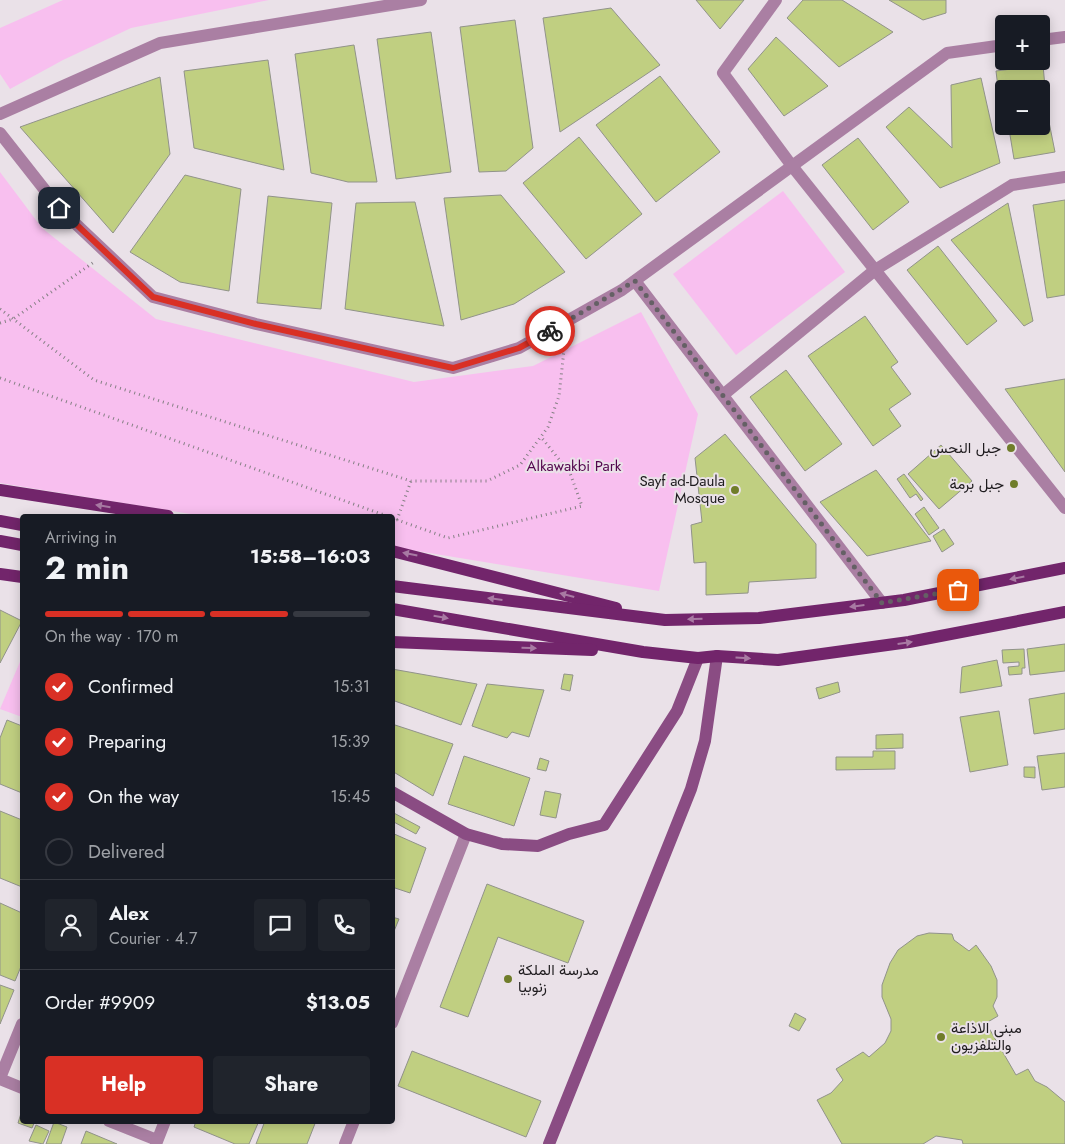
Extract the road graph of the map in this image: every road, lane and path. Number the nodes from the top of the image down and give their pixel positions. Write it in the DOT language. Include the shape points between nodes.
graph roads {
  1 [pos="421,0"];
  2 [pos="776,0"];
  3 [pos="1065,37"];
  4 [pos="1050,39"];
  5 [pos="995,46"];
  6 [pos="0,114"];
  7 [pos="0,134"];
  8 [pos="792,166"];
  9 [pos="1065,178"];
  10 [pos="105,251"];
  11 [pos="875,270"];
  12 [pos="635,281"];
  13 [pos="0,309"];
  14 [pos="13,319"];
  15 [pos="0,323"];
  16 [pos="564,350"];
  17 [pos="0,378"];
  18 [pos="723,395"];
  19 [pos="541,437"];
  20 [pos="411,481"];
  21 [pos="0,490"];
  22 [pos="1065,508"];
  23 [pos="155,514"];
  24 [pos="381,514"];
  25 [pos="397,520"];
  26 [pos="0,521"];
  27 [pos="20,525"];
  28 [pos="0,541"];
  29 [pos="20,545"];
  30 [pos="395,551"];
  31 [pos="1065,568"];
  32 [pos="0,574"];
  33 [pos="20,577"];
  34 [pos="395,586"];
  35 [pos="882,603"];
  36 [pos="395,610"];
  37 [pos="1065,612"];
  38 [pos="665,620"];
  39 [pos="395,642"];
  40 [pos="643,652"];
  41 [pos="716,656"];
  42 [pos="698,658"];
  43 [pos="395,794"];
  44 [pos="466,834"];
  45 [pos="395,1015"];
  46 [pos="20,1029"];
  47 [pos="0,1079"];
  48 [pos="20,1087"];
  49 [pos="116,1124"];
  50 [pos="164,1124"];
  51 [pos="353,1124"];
  52 [pos="157,1142"];
  53 [pos="345,1144"];
  54 [pos="549,1144"];
  1 -- 6 [label="street" via="160,43"];
  2 -- 8 [label="street" via="722,73"];
  3 -- 4 [label="street"];
  5 -- 8 [label="street" via="947,53"];
  7 -- 10 [label="street" via="59,208"];
  8 -- 11 [label="street"];
  8 -- 12 [label="street"];
  9 -- 11 [label="street" via="1012,185"];
  10 -- 12 [label="street" via="153,297 256,324 453,368 519,348"];
  10 -- 14 [label="path"];
  11 -- 18 [label="street"];
  11 -- 22 [label="street"];
  12 -- 18 [label="street"];
  13 -- 14 [label="path"];
  14 -- 15 [label="path"];
  14 -- 20 [label="path" via="94,380"];
  16 -- 19 [label="path" via="559,396"];
  17 -- 24 [label="path"];
  18 -- 35 [label="street"];
  19 -- 20 [label="path" via="520,465 487,481"];
  19 -- 25 [label="path" via="570,473 582,506 448,538"];
  20 -- 25 [label="path"];
  23 -- 21 [label="main road, one-way"];
  26 -- 27 [label="main road"];
  28 -- 29 [label="main road"];
  38 -- 30 [label="main road, one-way"];
  31 -- 35 [label="main road, one-way"];
  32 -- 33 [label="main road"];
  38 -- 34 [label="main road, one-way"];
  35 -- 38 [label="main road, one-way" via="759,618"];
  36 -- 40 [label="main road, one-way"];
  41 -- 37 [label="main road, one-way" via="788,658 909,642"];
  39 -- 40 [label="main road, one-way"];
  40 -- 42 [label="main road"];
  41 -- 42 [label="main road"];
  41 -- 54 [label="street" via="705,741 691,789"];
  42 -- 44 [label="street" via="678,711 604,825 538,846 502,844"];
  43 -- 44 [label="street"];
  44 -- 45 [label="street"];
  46 -- 47 [label="street"];
  47 -- 48 [label="street"];
  49 -- 52 [label="street"];
  50 -- 52 [label="street"];
  51 -- 53 [label="street"];
}
